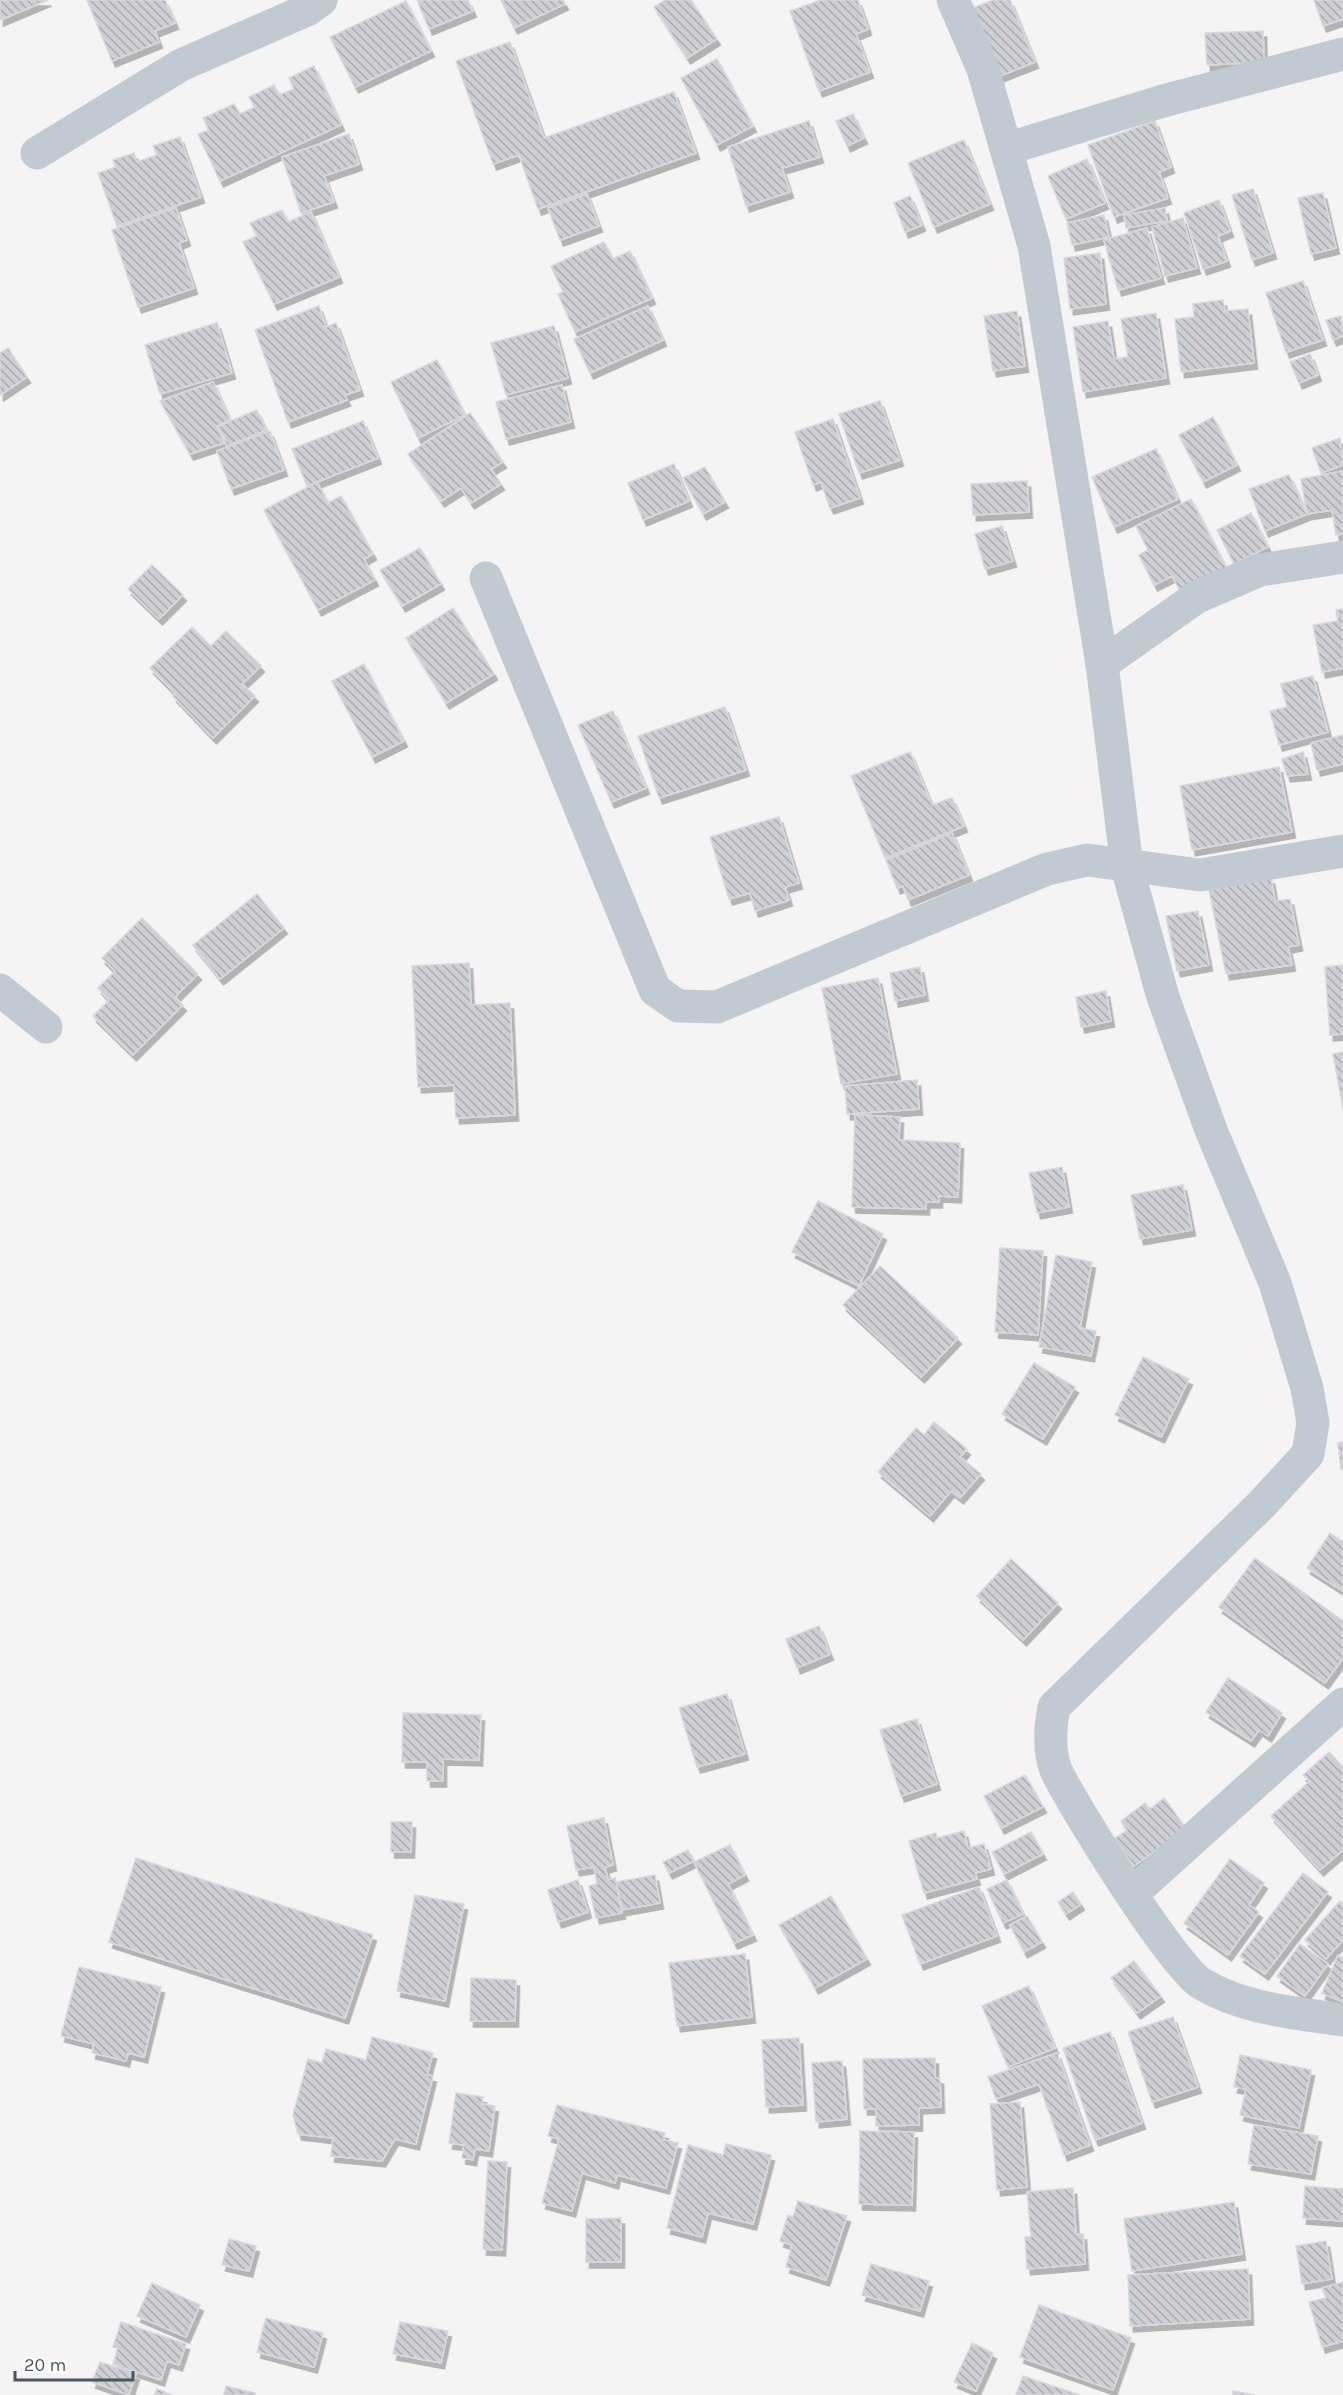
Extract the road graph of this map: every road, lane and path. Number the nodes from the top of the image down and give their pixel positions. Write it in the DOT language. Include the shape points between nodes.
graph roads {
  1 [pos="321,0"];
  2 [pos="952,0"];
  3 [pos="1343,54"];
  4 [pos="1006,149"];
  5 [pos="37,153"];
  6 [pos="1343,556"];
  7 [pos="486,578"];
  8 [pos="1102,664"];
  9 [pos="1343,851"];
  10 [pos="1127,867"];
  11 [pos="0,990"];
  12 [pos="46,1027"];
  13 [pos="1343,1704"];
  14 [pos="1133,1893"];
  15 [pos="1343,2020"];
  1 -- 5 [label="street" via="307,10 181,65"];
  2 -- 4 [label="street" via="983,69"];
  3 -- 4 [label="street" via="1163,100"];
  4 -- 8 [label="street" via="1034,246"];
  6 -- 8 [label="street" via="1260,570 1197,597"];
  7 -- 10 [label="street" via="655,990 678,1006 717,1007 1047,869 1087,860"];
  8 -- 10 [label="street"];
  9 -- 10 [label="street" via="1200,875"];
  10 -- 14 [label="street" via="1163,997 1211,1130 1275,1283 1307,1388 1312,1423 1308,1454 1054,1707 1049,1731 1056,1769"];
  11 -- 12 [label="street"];
  13 -- 14 [label="street"];
  14 -- 15 [label="street" via="1169,1948 1201,1984 1255,2006"];
}
